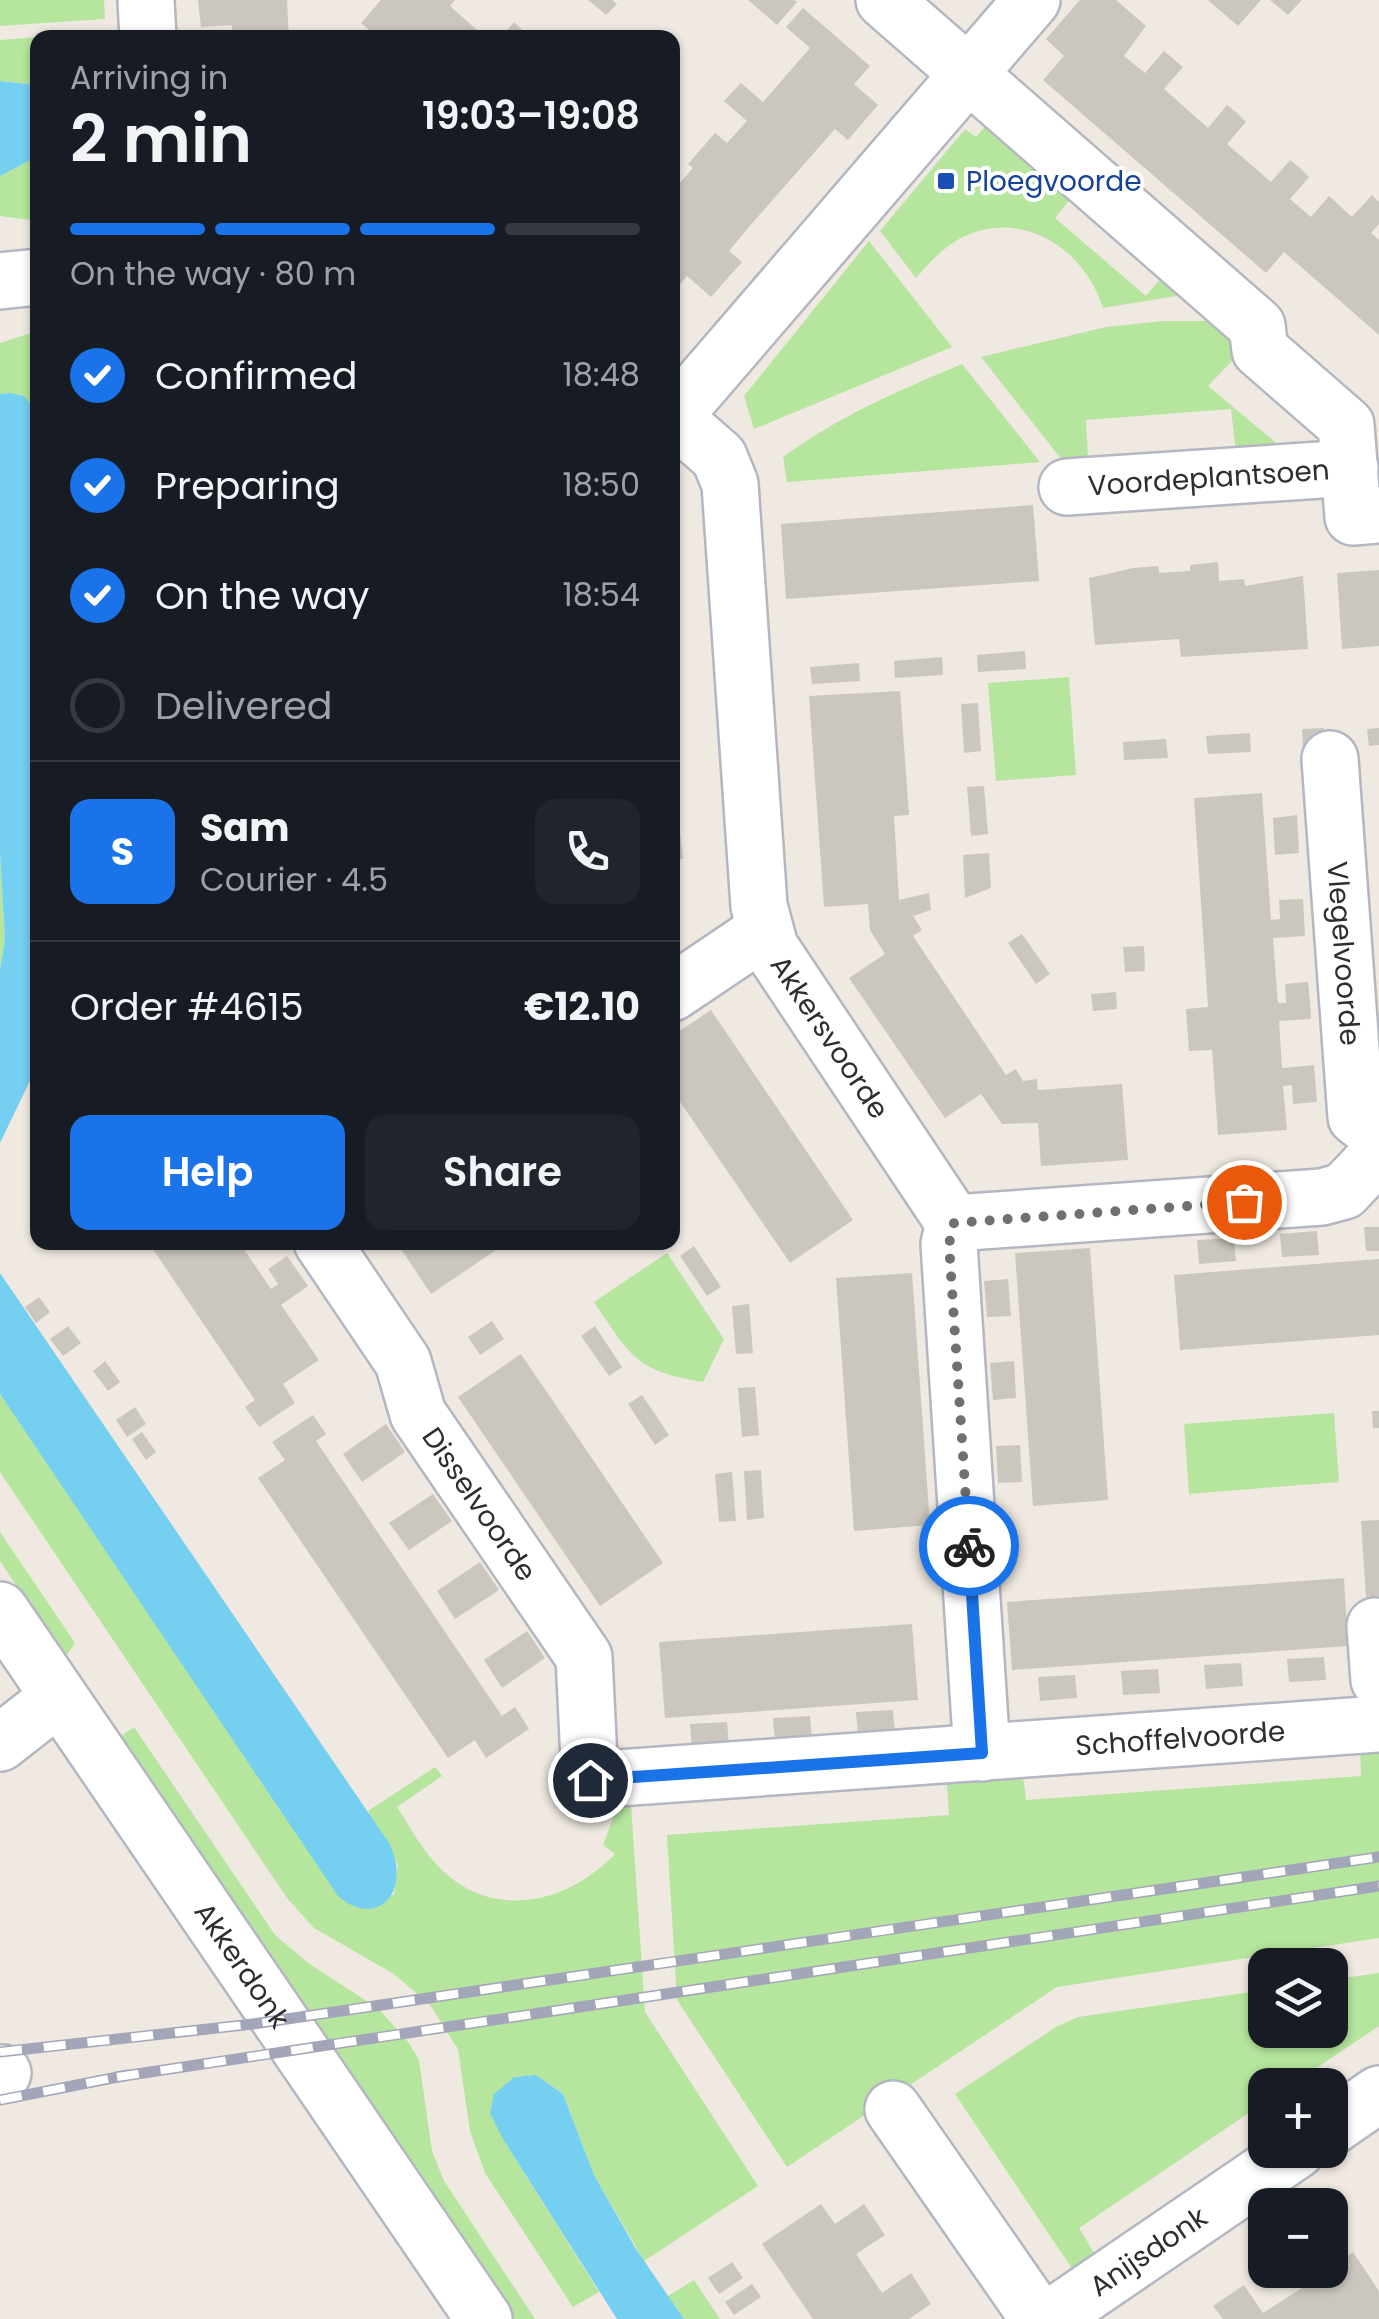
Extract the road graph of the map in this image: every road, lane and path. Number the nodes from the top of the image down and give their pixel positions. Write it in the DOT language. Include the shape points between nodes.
graph roads {
  1 [pos="146,0"];
  2 [pos="884,0"];
  3 [pos="1032,0"];
  4 [pos="148,30"];
  5 [pos="968,74"];
  6 [pos="30,278"];
  7 [pos="0,281"];
  8 [pos="680,409"];
  9 [pos="680,423"];
  10 [pos="1350,468"];
  11 [pos="1067,486"];
  12 [pos="1379,515"];
  13 [pos="1330,759"];
  14 [pos="764,931"];
  15 [pos="680,988"];
  16 [pos="1379,1135"];
  17 [pos="1379,1154"];
  18 [pos="954,1223"];
  19 [pos="327,1250"];
  20 [pos="0,1610"];
  21 [pos="1376,1626"];
  22 [pos="1379,1680"];
  23 [pos="59,1697"];
  24 [pos="1379,1724"];
  25 [pos="0,1742"];
  26 [pos="982,1753"];
  27 [pos="590,1780"];
  28 [pos="1379,2094"];
  29 [pos="893,2109"];
  30 [pos="1348,2116"];
  31 [pos="1271,2168"];
  32 [pos="484,2319"];
  33 [pos="1039,2319"];
  34 [pos="1049,2319"];
  1 -- 4 [label="street"];
  2 -- 5 [label="street, Voordeplantsoen"];
  3 -- 5 [label="street"];
  5 -- 8 [label="street"];
  5 -- 10 [label="street, Voordeplantsoen" via="1258,326 1260,350 1346,425"];
  6 -- 7 [label="street"];
  9 -- 14 [label="street, Akkersvoorde" via="719,458 730,484"];
  10 -- 11 [label="street, Voordeplantsoen"];
  10 -- 12 [label="street, Voordeplantsoen" via="1353,517"];
  13 -- 16 [label="street, Vlegelvoorde" via="1356,1117"];
  14 -- 15 [label="street"];
  14 -- 18 [label="street, Akkersvoorde"];
  17 -- 18 [label="street" via="1344,1190 1322,1196"];
  18 -- 26 [label="street" via="949,1244"];
  19 -- 27 [label="street, Disselvoorde" via="403,1362 416,1411 584,1657"];
  20 -- 23 [label="street, Akkerdonk"];
  21 -- 22 [label="street"];
  23 -- 25 [label="street"];
  23 -- 32 [label="street, Akkerdonk"];
  24 -- 26 [label="street, Schoffelvoorde"];
  26 -- 27 [label="street, Schoffelvoorde"];
  28 -- 30 [label="street"];
  29 -- 33 [label="street"];
  31 -- 34 [label="street, Anijsdonk"];
}
